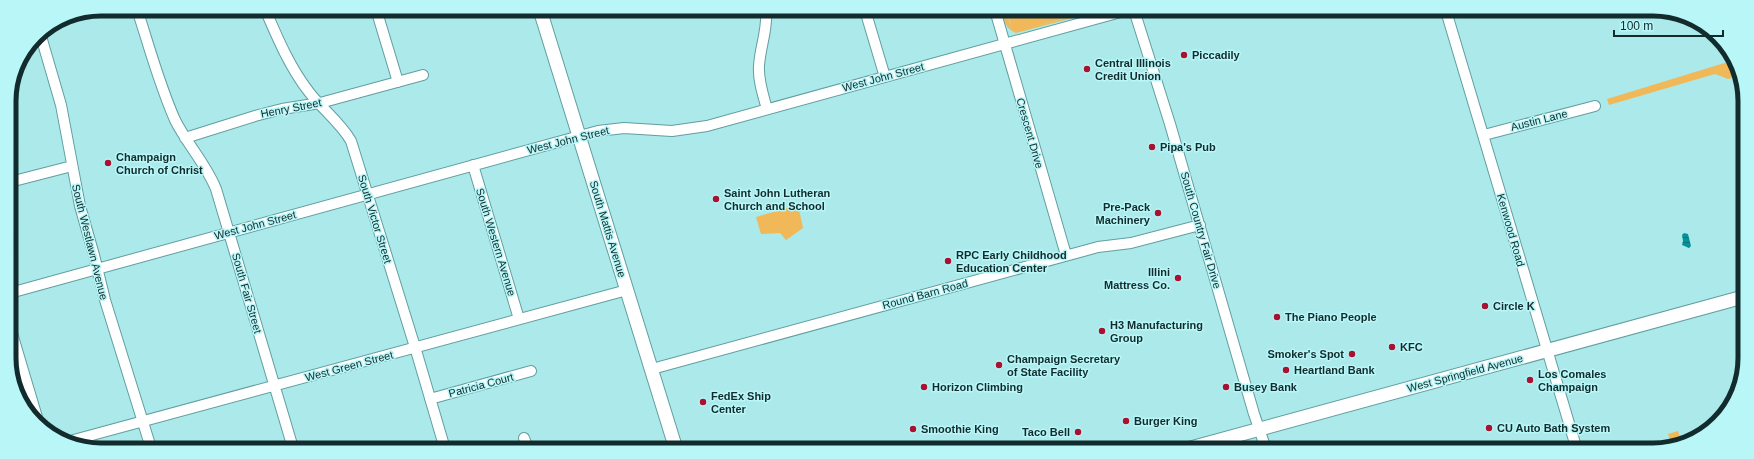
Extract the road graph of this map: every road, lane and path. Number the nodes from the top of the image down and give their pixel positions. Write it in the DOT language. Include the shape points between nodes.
graph roads {
  1 [pos="139,16"];
  2 [pos="269,16"];
  3 [pos="378,16"];
  4 [pos="542,16"];
  5 [pos="766,16"];
  6 [pos="867,16"];
  7 [pos="997,16"];
  8 [pos="1106,16"];
  9 [pos="1136,16"];
  10 [pos="1448,16"];
  11 [pos="42,40"];
  12 [pos="1005,44"];
  13 [pos="423,75"];
  14 [pos="885,76"];
  15 [pos="398,82"];
  16 [pos="320,103"];
  17 [pos="1595,106"];
  18 [pos="767,109"];
  19 [pos="1484,135"];
  20 [pos="579,136"];
  21 [pos="185,138"];
  22 [pos="473,165"];
  23 [pos="72,166"];
  24 [pos="16,180"];
  25 [pos="368,195"];
  26 [pos="1200,225"];
  27 [pos="229,232"];
  28 [pos="1066,256"];
  29 [pos="97,268"];
  30 [pos="627,290"];
  31 [pos="16,291"];
  32 [pos="1738,298"];
  33 [pos="519,319"];
  34 [pos="16,347"];
  35 [pos="416,347"];
  36 [pos="1547,350"];
  37 [pos="652,369"];
  38 [pos="531,371"];
  39 [pos="274,386"];
  40 [pos="430,399"];
  41 [pos="35,411"];
  42 [pos="143,422"];
  43 [pos="1259,430"];
  44 [pos="524,438"];
  45 [pos="78,439"];
  46 [pos="149,443"];
  47 [pos="292,443"];
  48 [pos="443,443"];
  49 [pos="526,443"];
  50 [pos="674,443"];
  51 [pos="1210,443"];
  52 [pos="1264,443"];
  53 [pos="1575,443"];
  1 -- 21 [label="street, South Fair Street" via="168,102"];
  2 -- 16 [label="street, South Victor Street" via="301,80"];
  3 -- 15 [label="street"];
  4 -- 20 [label="main road, South Mattis Avenue"];
  5 -- 18 [label="street" via="759,67"];
  6 -- 14 [label="street"];
  7 -- 12 [label="street, Crescent Drive"];
  8 -- 12 [label="street, West John Street"];
  9 -- 26 [label="street, South Country Fair Drive"];
  10 -- 19 [label="street, Kenwood Road"];
  11 -- 23 [label="street, South Westlawn Avenue" via="61,105"];
  12 -- 14 [label="street, West John Street"];
  12 -- 28 [label="street, Crescent Drive"];
  13 -- 15 [label="street, Henry Street"];
  14 -- 18 [label="street, West John Street"];
  15 -- 16 [label="street, Henry Street"];
  16 -- 21 [label="street, Henry Street" via="255,116"];
  16 -- 25 [label="street, South Victor Street" via="351,141"];
  17 -- 19 [label="street, Austin Lane"];
  18 -- 20 [label="street, West John Street" via="688,129 608,129"];
  19 -- 36 [label="street, Kenwood Road"];
  20 -- 22 [label="street, West John Street"];
  20 -- 30 [label="main road, South Mattis Avenue"];
  21 -- 27 [label="street, South Fair Street" via="211,176"];
  22 -- 25 [label="street, West John Street"];
  22 -- 33 [label="street, South Western Avenue"];
  23 -- 24 [label="street"];
  23 -- 29 [label="street, South Westlawn Avenue"];
  25 -- 27 [label="street, West John Street"];
  25 -- 35 [label="street, South Victor Street"];
  26 -- 28 [label="street, Round Barn Road"];
  26 -- 43 [label="street, South Country Fair Drive"];
  27 -- 29 [label="street, West John Street"];
  27 -- 39 [label="street, South Fair Street"];
  28 -- 37 [label="street, Round Barn Road"];
  29 -- 31 [label="street, West John Street"];
  29 -- 42 [label="street, South Westlawn Avenue"];
  30 -- 33 [label="street, West Green Street"];
  30 -- 37 [label="main road, South Mattis Avenue"];
  32 -- 36 [label="main road, West Springfield Avenue"];
  33 -- 35 [label="street, West Green Street"];
  34 -- 41 [label="street"];
  35 -- 39 [label="street, West Green Street"];
  35 -- 40 [label="street, South Victor Street"];
  36 -- 43 [label="main road, West Springfield Avenue"];
  36 -- 53 [label="street, Kenwood Road"];
  37 -- 50 [label="main road, South Mattis Avenue"];
  38 -- 40 [label="street, Patricia Court"];
  39 -- 42 [label="street, West Green Street"];
  39 -- 47 [label="street, South Fair Street"];
  40 -- 48 [label="street, South Victor Street"];
  42 -- 45 [label="street, West Green Street"];
  42 -- 46 [label="street, South Westlawn Avenue"];
  43 -- 51 [label="main road, West Springfield Avenue"];
  43 -- 52 [label="street, South Country Fair Drive"];
  44 -- 49 [label="street"];
}
